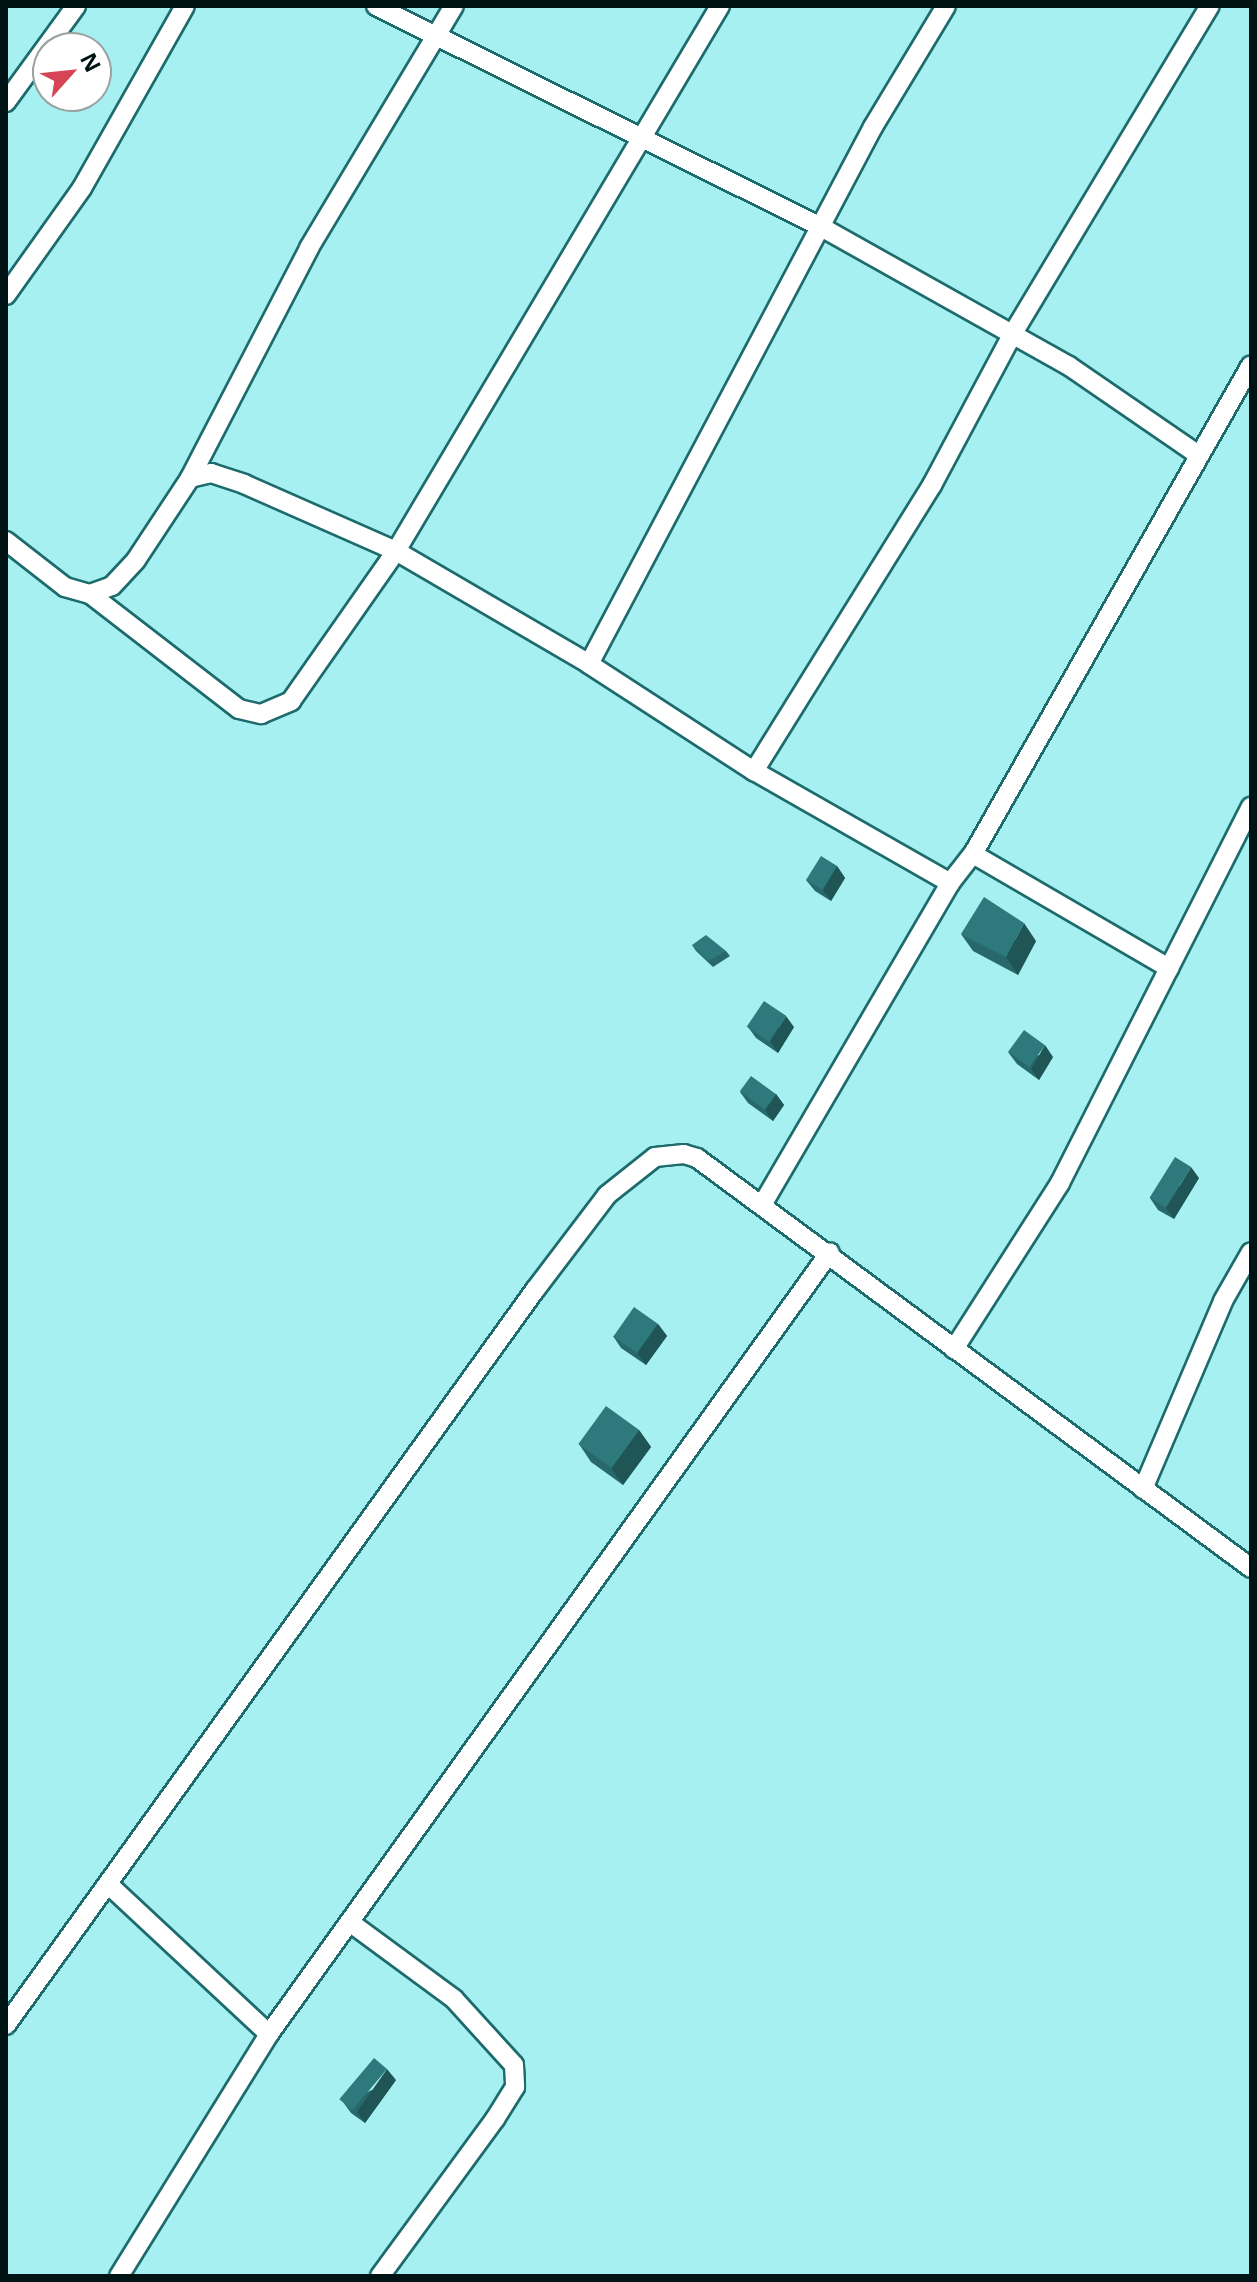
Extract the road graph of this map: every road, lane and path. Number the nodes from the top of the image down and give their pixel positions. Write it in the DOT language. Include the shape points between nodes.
graph roads {
  1 [pos="76,6"];
  2 [pos="185,6"];
  3 [pos="376,6"];
  4 [pos="454,6"];
  5 [pos="720,6"];
  6 [pos="946,6"];
  7 [pos="1210,6"];
  8 [pos="437,35"];
  9 [pos="6,102"];
  10 [pos="641,136"];
  11 [pos="823,228"];
  12 [pos="6,295"];
  13 [pos="1012,335"];
  14 [pos="1251,365"];
  15 [pos="1197,454"];
  16 [pos="190,478"];
  17 [pos="6,541"];
  18 [pos="396,551"];
  19 [pos="90,594"];
  20 [pos="589,664"];
  21 [pos="754,771"];
  22 [pos="1251,807"];
  23 [pos="973,854"];
  24 [pos="950,883"];
  25 [pos="1169,968"];
  26 [pos="762,1205"];
  27 [pos="830,1252"];
  28 [pos="1251,1252"];
  29 [pos="954,1349"];
  30 [pos="1143,1489"];
  31 [pos="1251,1568"];
  32 [pos="108,1884"];
  33 [pos="351,1923"];
  34 [pos="6,2025"];
  35 [pos="269,2034"];
  36 [pos="119,2276"];
  37 [pos="380,2276"];
  1 -- 9 [label="street"];
  2 -- 12 [label="street" via="82,188"];
  3 -- 8 [label="street"];
  4 -- 8 [label="street"];
  5 -- 10 [label="street"];
  6 -- 11 [label="street" via="873,127"];
  7 -- 13 [label="street"];
  8 -- 10 [label="street"];
  8 -- 16 [label="street" via="309,248"];
  10 -- 11 [label="street"];
  10 -- 18 [label="street"];
  11 -- 13 [label="street"];
  11 -- 20 [label="street"];
  13 -- 15 [label="street" via="1114,393"];
  13 -- 21 [label="street" via="932,485"];
  14 -- 15 [label="street"];
  15 -- 23 [label="street"];
  16 -- 18 [label="street" via="211,473 244,484"];
  16 -- 19 [label="street" via="136,560 112,586"];
  17 -- 19 [label="street" via="65,587"];
  18 -- 19 [label="street" via="291,701 261,714 239,709"];
  18 -- 20 [label="street"];
  20 -- 21 [label="street"];
  21 -- 24 [label="street"];
  22 -- 25 [label="street"];
  23 -- 24 [label="street"];
  23 -- 25 [label="street"];
  24 -- 26 [label="street"];
  25 -- 29 [label="street" via="1060,1183"];
  26 -- 27 [label="street"];
  26 -- 32 [label="street" via="684,1154 643,1163 607,1195 335,1562"];
  27 -- 29 [label="street"];
  27 -- 33 [label="street"];
  28 -- 30 [label="street" via="1223,1301"];
  29 -- 30 [label="street"];
  30 -- 31 [label="street"];
  32 -- 34 [label="street"];
  32 -- 35 [label="street"];
  33 -- 35 [label="street"];
  33 -- 37 [label="street" via="454,1999 514,2065 515,2087 495,2119"];
  35 -- 36 [label="street"];
}
